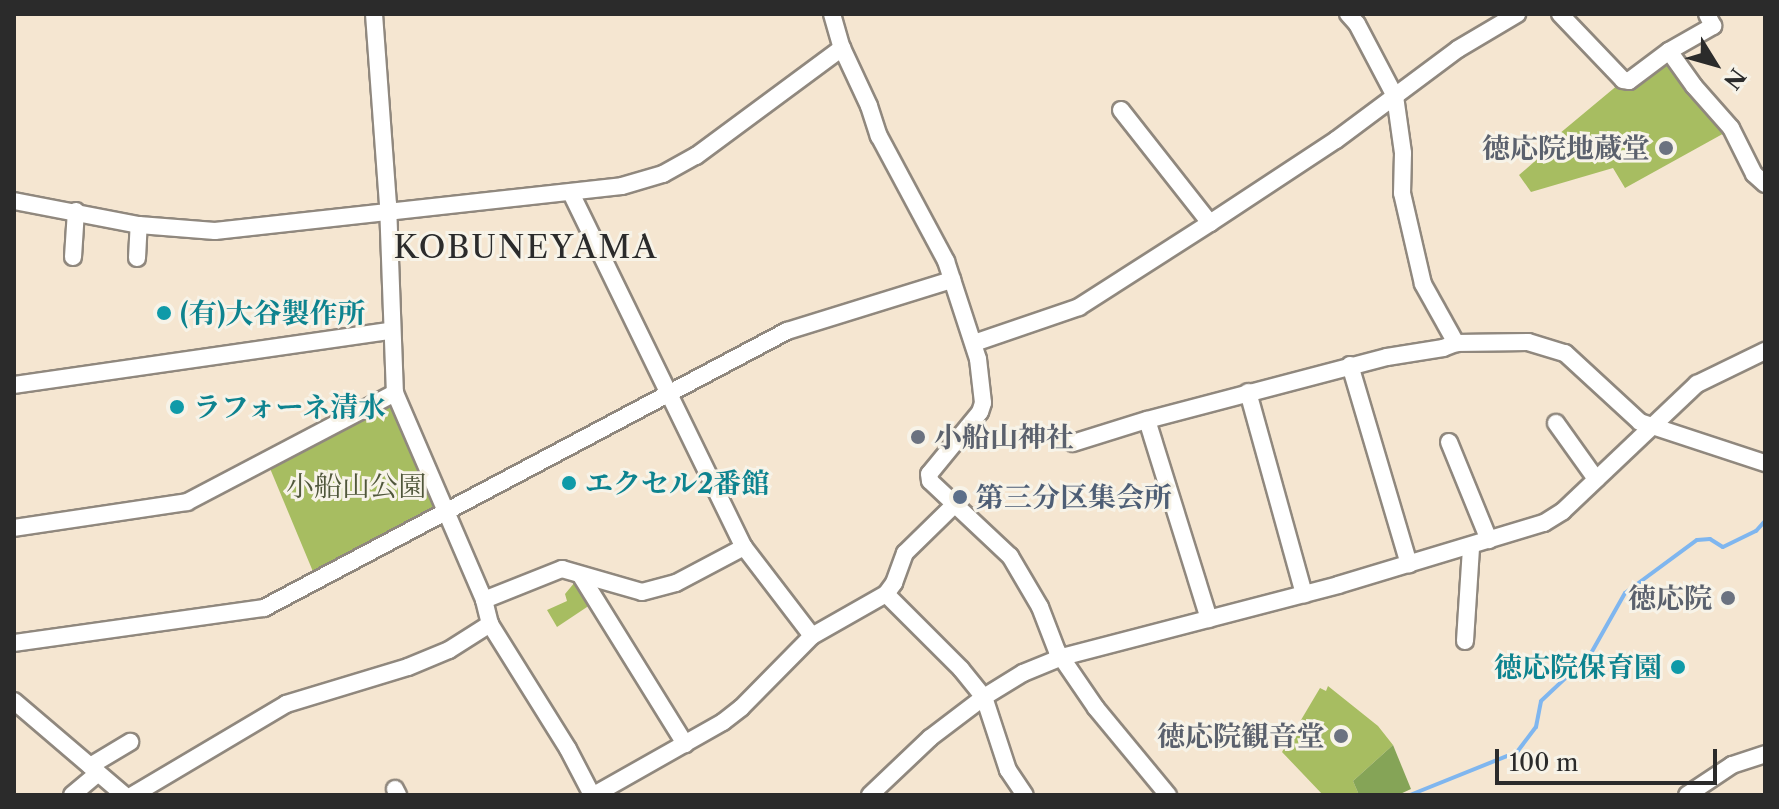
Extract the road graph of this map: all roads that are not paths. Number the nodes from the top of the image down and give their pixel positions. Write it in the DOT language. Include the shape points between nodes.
graph roads {
  1 [pos="374,14"];
  2 [pos="832,14"];
  3 [pos="1348,14"];
  4 [pos="1517,14"];
  5 [pos="1560,14"];
  6 [pos="1707,14"];
  7 [pos="842,48"];
  8 [pos="1669,51"];
  9 [pos="1395,96"];
  10 [pos="1121,110"];
  11 [pos="1765,184"];
  12 [pos="571,193"];
  13 [pos="14,201"];
  14 [pos="76,211"];
  15 [pos="388,213"];
  16 [pos="1210,223"];
  17 [pos="139,225"];
  18 [pos="73,257"];
  19 [pos="137,258"];
  20 [pos="952,280"];
  21 [pos="391,331"];
  22 [pos="974,343"];
  23 [pos="1456,343"];
  24 [pos="1765,351"];
  25 [pos="1350,365"];
  26 [pos="14,385"];
  27 [pos="1248,392"];
  28 [pos="395,393"];
  29 [pos="671,394"];
  30 [pos="1147,420"];
  31 [pos="1556,423"];
  32 [pos="1652,425"];
  33 [pos="1449,442"];
  34 [pos="1073,443"];
  35 [pos="1765,463"];
  36 [pos="1596,479"];
  37 [pos="954,505"];
  38 [pos="446,512"];
  39 [pos="14,528"];
  40 [pos="1489,540"];
  41 [pos="744,547"];
  42 [pos="1471,547"];
  43 [pos="1409,564"];
  44 [pos="581,576"];
  45 [pos="886,594"];
  46 [pos="1304,594"];
  47 [pos="484,600"];
  48 [pos="1209,619"];
  49 [pos="490,624"];
  50 [pos="812,636"];
  51 [pos="1465,641"];
  52 [pos="14,643"];
  53 [pos="1062,657"];
  54 [pos="984,697"];
  55 [pos="14,701"];
  56 [pos="130,742"];
  57 [pos="685,744"];
  58 [pos="1765,754"];
  59 [pos="93,774"];
  60 [pos="1165,794"];
  61 [pos="72,795"];
  62 [pos="124,795"];
  63 [pos="133,795"];
  64 [pos="593,795"];
  65 [pos="871,795"];
  66 [pos="1025,795"];
  67 [pos="1687,795"];
  1 -- 15 [label="street"];
  2 -- 7 [label="street"];
  3 -- 9 [label="street"];
  4 -- 9 [label="street"];
  5 -- 8 [label="street" via="1623,80 1629,81"];
  6 -- 8 [label="street" via="1713,26"];
  7 -- 12 [label="street" via="696,156 663,174"];
  7 -- 20 [label="street" via="879,136"];
  8 -- 11 [label="street" via="1731,128 1754,174"];
  9 -- 16 [label="street"];
  9 -- 23 [label="street" via="1402,193 1423,284"];
  10 -- 16 [label="street"];
  12 -- 15 [label="street"];
  12 -- 29 [label="street"];
  13 -- 14 [label="street"];
  14 -- 17 [label="street"];
  14 -- 18 [label="street"];
  15 -- 17 [label="street" via="215,231"];
  15 -- 21 [label="street"];
  16 -- 22 [label="street" via="1079,307"];
  17 -- 19 [label="street"];
  20 -- 22 [label="street"];
  20 -- 29 [label="street" via="787,331"];
  21 -- 26 [label="street"];
  21 -- 28 [label="street"];
  22 -- 37 [label="street" via="982,386 980,412 929,474"];
  23 -- 25 [label="street"];
  23 -- 32 [label="street" via="1528,342 1565,353 1640,422"];
  24 -- 32 [label="street" via="1697,384"];
  25 -- 27 [label="street"];
  25 -- 43 [label="street"];
  27 -- 30 [label="street"];
  27 -- 46 [label="street"];
  28 -- 38 [label="street"];
  28 -- 39 [label="street" via="187,502"];
  29 -- 38 [label="street"];
  29 -- 41 [label="street"];
  30 -- 34 [label="street"];
  30 -- 48 [label="street"];
  31 -- 36 [label="street"];
  32 -- 35 [label="street"];
  32 -- 36 [label="street"];
  33 -- 40 [label="street"];
  36 -- 40 [label="street" via="1544,523"];
  37 -- 45 [label="street" via="905,553"];
  37 -- 53 [label="street" via="1010,556"];
  38 -- 47 [label="street"];
  38 -- 52 [label="street" via="264,608"];
  40 -- 42 [label="street"];
  41 -- 44 [label="street" via="676,583 642,592"];
  41 -- 50 [label="street"];
  42 -- 43 [label="street"];
  42 -- 51 [label="street"];
  43 -- 46 [label="street"];
  44 -- 47 [label="street" via="562,569"];
  44 -- 57 [label="street"];
  45 -- 50 [label="street"];
  45 -- 54 [label="street"];
  46 -- 48 [label="street"];
  47 -- 49 [label="street"];
  48 -- 53 [label="street"];
  49 -- 63 [label="street" via="408,667 286,704"];
  49 -- 64 [label="street"];
  50 -- 57 [label="street" via="741,708"];
  53 -- 54 [label="street"];
  53 -- 60 [label="street"];
  54 -- 65 [label="street" via="930,738"];
  54 -- 66 [label="street" via="1008,770"];
  55 -- 59 [label="street"];
  56 -- 59 [label="street"];
  57 -- 64 [label="street"];
  58 -- 67 [label="street" via="1732,765"];
  59 -- 61 [label="street"];
  59 -- 62 [label="street"];
}
